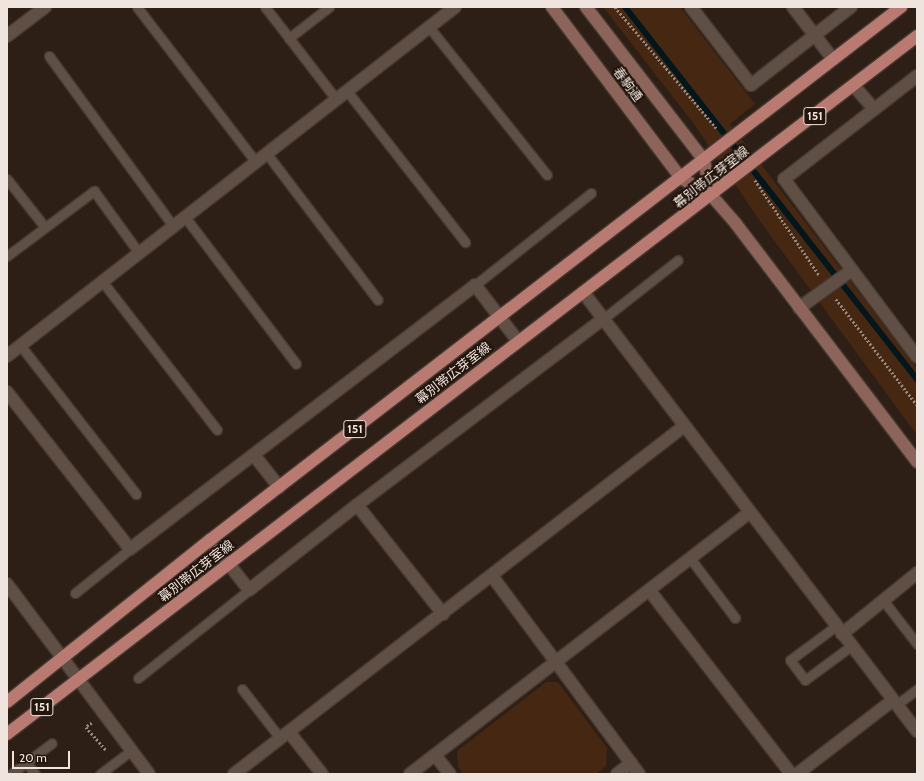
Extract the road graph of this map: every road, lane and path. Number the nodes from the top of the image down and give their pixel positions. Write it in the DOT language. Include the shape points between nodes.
graph roads {
  1 [pos="45,7"];
  2 [pos="137,7"];
  3 [pos="265,7"];
  4 [pos="329,7"];
  5 [pos="455,7"];
  6 [pos="552,7"];
  7 [pos="586,7"];
  8 [pos="614,7"];
  9 [pos="691,7"];
  10 [pos="793,7"];
  11 [pos="851,7"];
  12 [pos="901,7"];
  13 [pos="429,27"];
  14 [pos="7,36"];
  15 [pos="815,36"];
  16 [pos="917,36"];
  17 [pos="289,38"];
  18 [pos="49,56"];
  19 [pos="833,59"];
  20 [pos="917,76"];
  21 [pos="854,86"];
  22 [pos="347,91"];
  23 [pos="336,99"];
  24 [pos="874,109"];
  25 [pos="728,142"];
  26 [pos="267,154"];
  27 [pos="704,160"];
  28 [pos="256,162"];
  29 [pos="747,167"];
  30 [pos="547,175"];
  31 [pos="681,178"];
  32 [pos="7,179"];
  33 [pos="591,193"];
  34 [pos="712,195"];
  35 [pos="185,217"];
  36 [pos="44,226"];
  37 [pos="174,226"];
  38 [pos="465,242"];
  39 [pos="139,253"];
  40 [pos="7,256"];
  41 [pos="678,260"];
  42 [pos="852,270"];
  43 [pos="102,281"];
  44 [pos="475,285"];
  45 [pos="827,287"];
  46 [pos="583,292"];
  47 [pos="378,300"];
  48 [pos="799,308"];
  49 [pos="501,318"];
  50 [pos="603,319"];
  51 [pos="518,341"];
  52 [pos="20,345"];
  53 [pos="915,350"];
  54 [pos="7,356"];
  55 [pos="296,364"];
  56 [pos="7,392"];
  57 [pos="917,405"];
  58 [pos="683,427"];
  59 [pos="217,430"];
  60 [pos="254,455"];
  61 [pos="917,462"];
  62 [pos="279,487"];
  63 [pos="136,494"];
  64 [pos="357,505"];
  65 [pos="748,513"];
  66 [pos="210,540"];
  67 [pos="130,549"];
  68 [pos="690,558"];
  69 [pos="229,564"];
  70 [pos="917,573"];
  71 [pos="492,576"];
  72 [pos="7,584"];
  73 [pos="249,590"];
  74 [pos="649,590"];
  75 [pos="75,593"];
  76 [pos="883,600"];
  77 [pos="443,614"];
  78 [pos="735,618"];
  79 [pos="839,630"];
  80 [pos="917,644"];
  81 [pos="851,646"];
  82 [pos="60,659"];
  83 [pos="555,660"];
  84 [pos="138,678"];
  85 [pos="77,680"];
  86 [pos="242,689"];
  87 [pos="917,689"];
  88 [pos="7,702"];
  89 [pos="895,702"];
  90 [pos="103,714"];
  91 [pos="917,731"];
  92 [pos="7,734"];
  93 [pos="285,735"];
  94 [pos="52,743"];
  95 [pos="131,751"];
  96 [pos="435,755"];
  97 [pos="26,762"];
  98 [pos="116,762"];
  99 [pos="631,763"];
  100 [pos="11,774"];
  101 [pos="35,774"];
  102 [pos="100,774"];
  103 [pos="149,774"];
  104 [pos="234,774"];
  105 [pos="322,774"];
  106 [pos="410,774"];
  107 [pos="450,774"];
  108 [pos="616,774"];
  109 [pos="639,774"];
  110 [pos="791,774"];
  111 [pos="797,774"];
  1 -- 14 [label="street"];
  2 -- 28 [label="lane"];
  3 -- 17 [label="lane"];
  4 -- 17 [label="lane"];
  5 -- 13 [label="street"];
  6 -- 31 [label="street, 春駒通"];
  7 -- 27 [label="street, 春駒通"];
  8 -- 25 [label="path"];
  9 -- 15 [label="street" via="751,85"];
  10 -- 15 [label="street"];
  11 -- 15 [label="street"];
  12 -- 19 [label="main road, 幕別帯広芽室線 / 151"];
  13 -- 22 [label="street"];
  13 -- 30 [label="lane"];
  15 -- 19 [label="street"];
  16 -- 21 [label="main road, 幕別帯広芽室線 / 151"];
  17 -- 23 [label="lane"];
  18 -- 37 [label="lane"];
  19 -- 25 [label="main road, 幕別帯広芽室線 / 151"];
  20 -- 24 [label="street"];
  21 -- 24 [label="street"];
  21 -- 29 [label="main road, 幕別帯広芽室線 / 151"];
  22 -- 23 [label="street"];
  22 -- 38 [label="lane"];
  23 -- 26 [label="street"];
  24 -- 42 [label="street" via="784,179"];
  25 -- 27 [label="main road, 幕別帯広芽室線 / 151"];
  26 -- 28 [label="street"];
  26 -- 47 [label="lane"];
  27 -- 31 [label="main road, 幕別帯広芽室線 / 151"];
  27 -- 34 [label="street"];
  28 -- 35 [label="street"];
  29 -- 34 [label="main road, 幕別帯広芽室線 / 151"];
  29 -- 45 [label="path"];
  31 -- 34 [label="street"];
  31 -- 49 [label="main road, 幕別帯広芽室線 / 151"];
  32 -- 36 [label="lane"];
  33 -- 44 [label="lane"];
  34 -- 46 [label="main road, 幕別帯広芽室線 / 151"];
  34 -- 48 [label="street"];
  35 -- 37 [label="street"];
  35 -- 55 [label="lane"];
  36 -- 39 [label="lane" via="94,191"];
  36 -- 40 [label="lane"];
  37 -- 39 [label="street"];
  39 -- 43 [label="street"];
  41 -- 50 [label="lane"];
  42 -- 45 [label="street"];
  42 -- 53 [label="street"];
  43 -- 52 [label="street"];
  43 -- 59 [label="lane"];
  44 -- 49 [label="street"];
  44 -- 60 [label="street"];
  45 -- 48 [label="street"];
  45 -- 57 [label="path"];
  46 -- 50 [label="street"];
  46 -- 51 [label="main road, 幕別帯広芽室線 / 151"];
  48 -- 61 [label="street"];
  49 -- 51 [label="street"];
  49 -- 62 [label="main road, 幕別帯広芽室線 / 151"];
  50 -- 58 [label="street"];
  50 -- 64 [label="street"];
  51 -- 69 [label="main road, 幕別帯広芽室線 / 151"];
  52 -- 54 [label="street"];
  52 -- 63 [label="lane"];
  56 -- 67 [label="street"];
  58 -- 65 [label="street"];
  58 -- 71 [label="street"];
  60 -- 62 [label="street"];
  60 -- 67 [label="street"];
  62 -- 66 [label="main road, 幕別帯広芽室線 / 151"];
  64 -- 73 [label="street"];
  64 -- 77 [label="street"];
  65 -- 68 [label="street"];
  65 -- 79 [label="street"];
  66 -- 69 [label="street"];
  66 -- 82 [label="main road, 幕別帯広芽室線 / 151"];
  67 -- 75 [label="lane"];
  68 -- 74 [label="street"];
  68 -- 78 [label="lane"];
  69 -- 73 [label="street"];
  69 -- 85 [label="main road, 幕別帯広芽室線 / 151"];
  70 -- 76 [label="street"];
  71 -- 77 [label="street"];
  71 -- 83 [label="street"];
  72 -- 82 [label="street"];
  73 -- 84 [label="lane"];
  74 -- 83 [label="street"];
  74 -- 110 [label="street"];
  76 -- 79 [label="street"];
  76 -- 80 [label="lane"];
  77 -- 93 [label="street"];
  79 -- 81 [label="street"];
  79 -- 81 [label="lane" via="790,660 805,680"];
  81 -- 89 [label="street"];
  82 -- 85 [label="street"];
  82 -- 88 [label="main road, 幕別帯広芽室線 / 151"];
  83 -- 96 [label="street"];
  83 -- 99 [label="street"];
  85 -- 90 [label="street"];
  85 -- 92 [label="main road, 幕別帯広芽室線 / 151"];
  86 -- 93 [label="lane"];
  87 -- 89 [label="lane"];
  89 -- 91 [label="street"];
  89 -- 111 [label="street"];
  90 -- 95 [label="street"];
  90 -- 98 [label="path" via="86,727"];
  93 -- 104 [label="street"];
  93 -- 105 [label="street"];
  94 -- 97 [label="lane"];
  95 -- 98 [label="lane"];
  95 -- 103 [label="street"];
  96 -- 106 [label="street"];
  96 -- 107 [label="street"];
  97 -- 100 [label="lane"];
  97 -- 101 [label="lane"];
  98 -- 102 [label="lane"];
  99 -- 108 [label="street"];
  99 -- 109 [label="street"];
}
